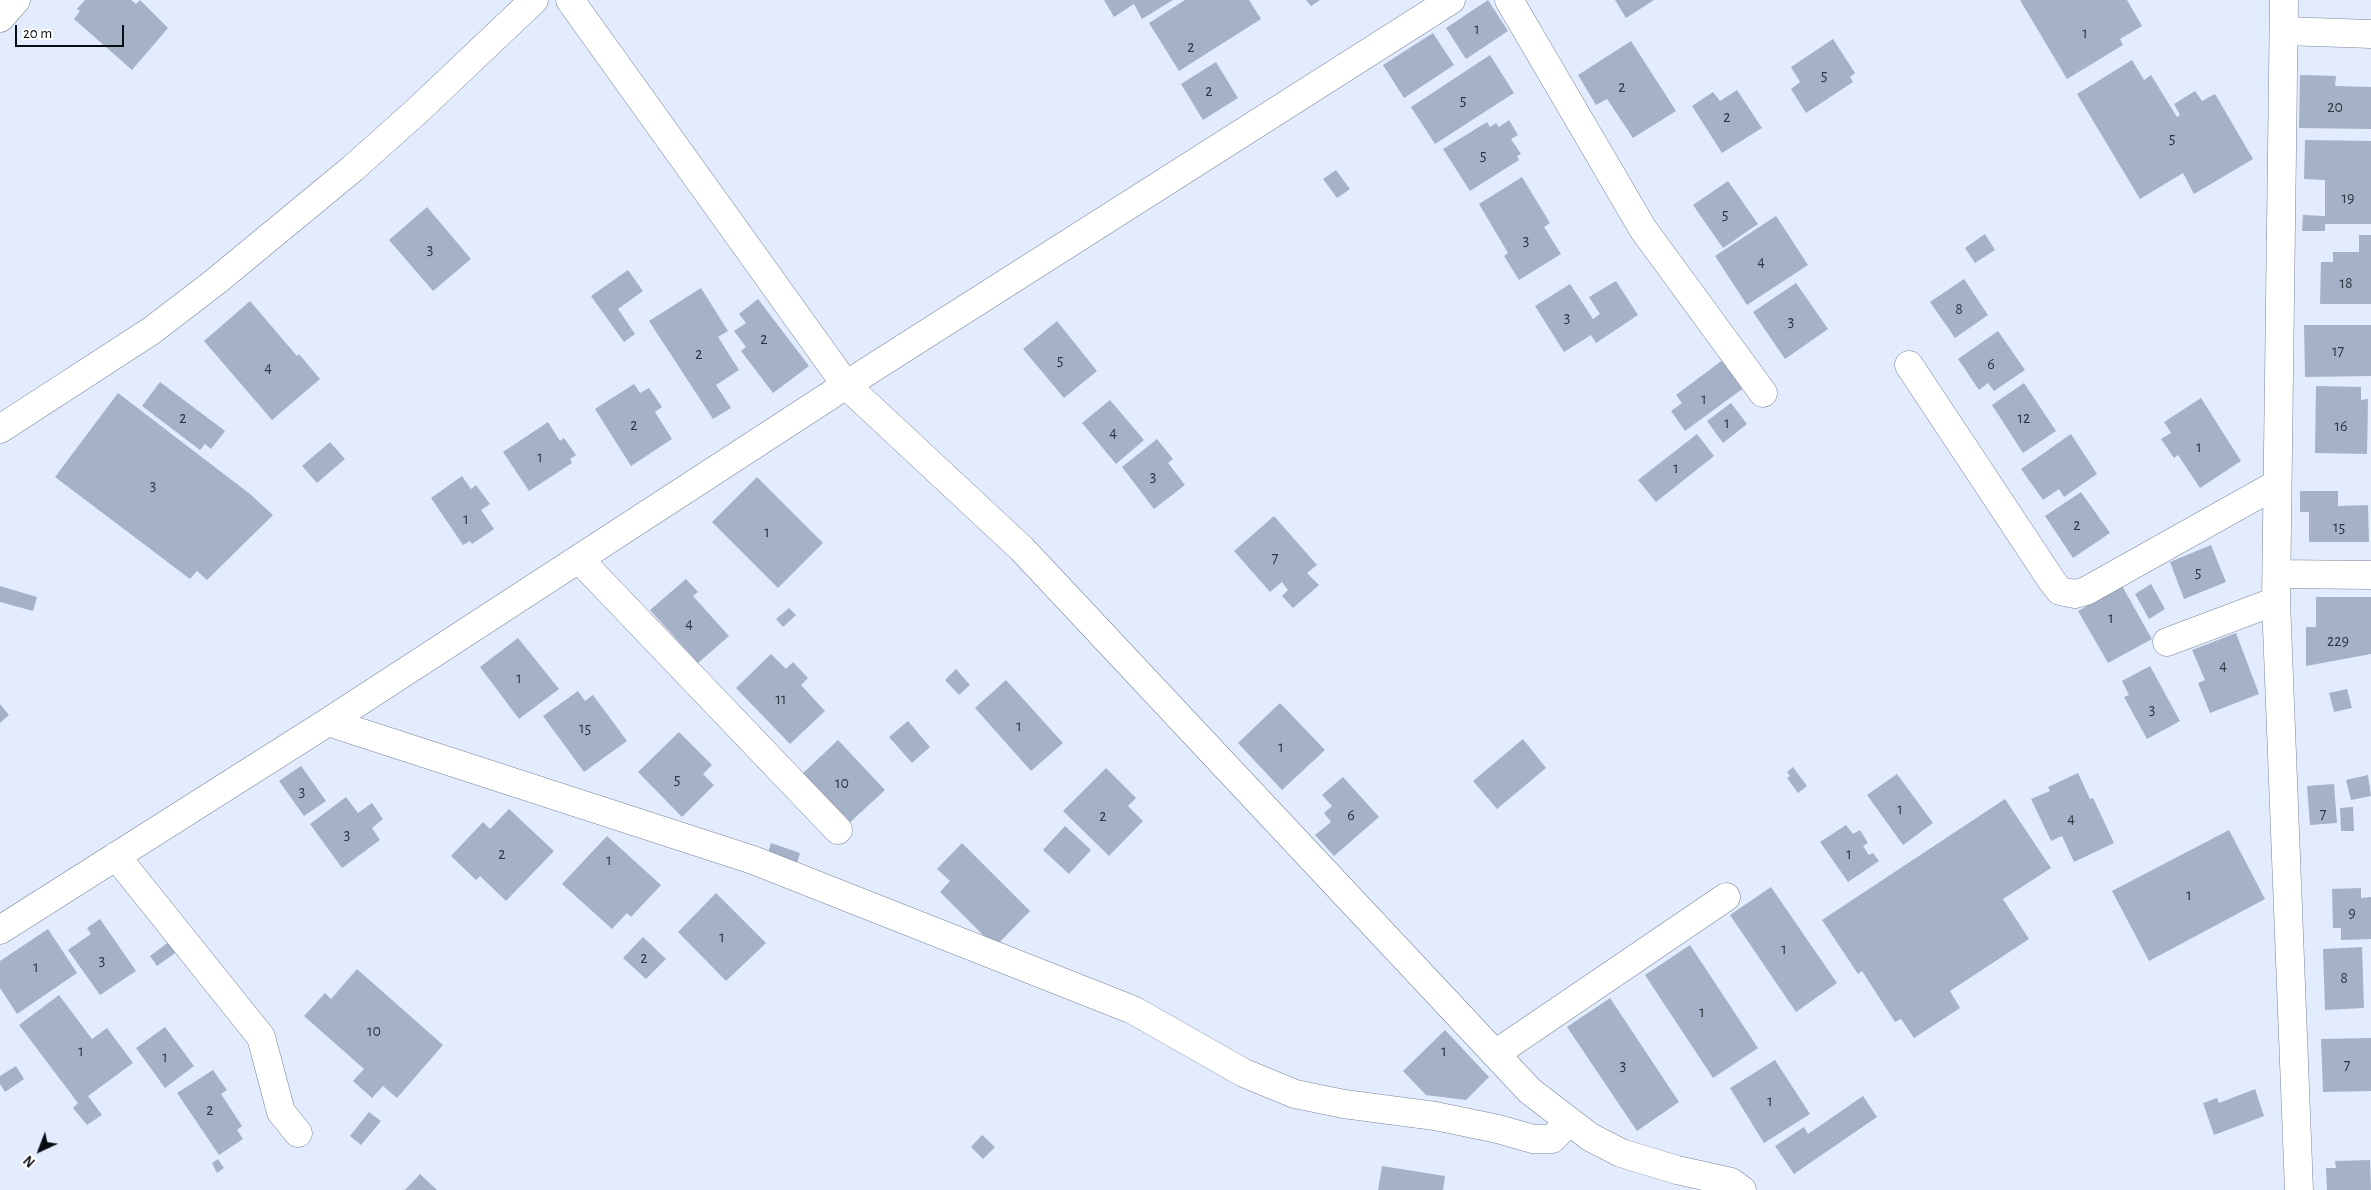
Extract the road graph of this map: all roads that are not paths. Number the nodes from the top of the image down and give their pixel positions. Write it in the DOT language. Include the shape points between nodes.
graph roads {
  1 [pos="16,0"];
  2 [pos="534,0"];
  3 [pos="570,0"];
  4 [pos="1451,0"];
  5 [pos="1509,0"];
  6 [pos="2284,0"];
  7 [pos="0,18"];
  8 [pos="2284,30"];
  9 [pos="2371,34"];
  10 [pos="1909,365"];
  11 [pos="846,385"];
  12 [pos="1763,393"];
  13 [pos="0,429"];
  14 [pos="2277,484"];
  15 [pos="579,559"];
  16 [pos="2278,574"];
  17 [pos="2371,575"];
  18 [pos="2276,601"];
  19 [pos="2167,642"];
  20 [pos="328,722"];
  21 [pos="838,830"];
  22 [pos="116,856"];
  23 [pos="1726,896"];
  24 [pos="0,930"];
  25 [pos="1495,1054"];
  26 [pos="1569,1122"];
  27 [pos="298,1133"];
  28 [pos="1742,1190"];
  29 [pos="2299,1190"];
  1 -- 7 [label="street"];
  2 -- 13 [label="street" via="417,111 250,254 151,331"];
  3 -- 11 [label="street"];
  4 -- 11 [label="street"];
  5 -- 12 [label="street" via="1643,229"];
  6 -- 8 [label="street"];
  8 -- 9 [label="street"];
  8 -- 14 [label="street"];
  10 -- 14 [label="street" via="2060,591 2075,594 2086,590"];
  11 -- 15 [label="street"];
  11 -- 25 [label="street" via="1022,549"];
  14 -- 16 [label="street"];
  15 -- 20 [label="street"];
  15 -- 21 [label="street"];
  16 -- 17 [label="street"];
  16 -- 18 [label="street"];
  18 -- 19 [label="street"];
  18 -- 29 [label="street"];
  20 -- 22 [label="street"];
  20 -- 26 [label="street" via="753,860 1133,1010 1244,1073 1295,1094 1435,1116 1533,1139 1552,1140"];
  22 -- 24 [label="street"];
  22 -- 27 [label="street" via="261,1037 281,1112"];
  23 -- 25 [label="street"];
  25 -- 26 [label="street" via="1530,1091"];
  26 -- 28 [label="street" via="1621,1153 1731,1182"];
}
